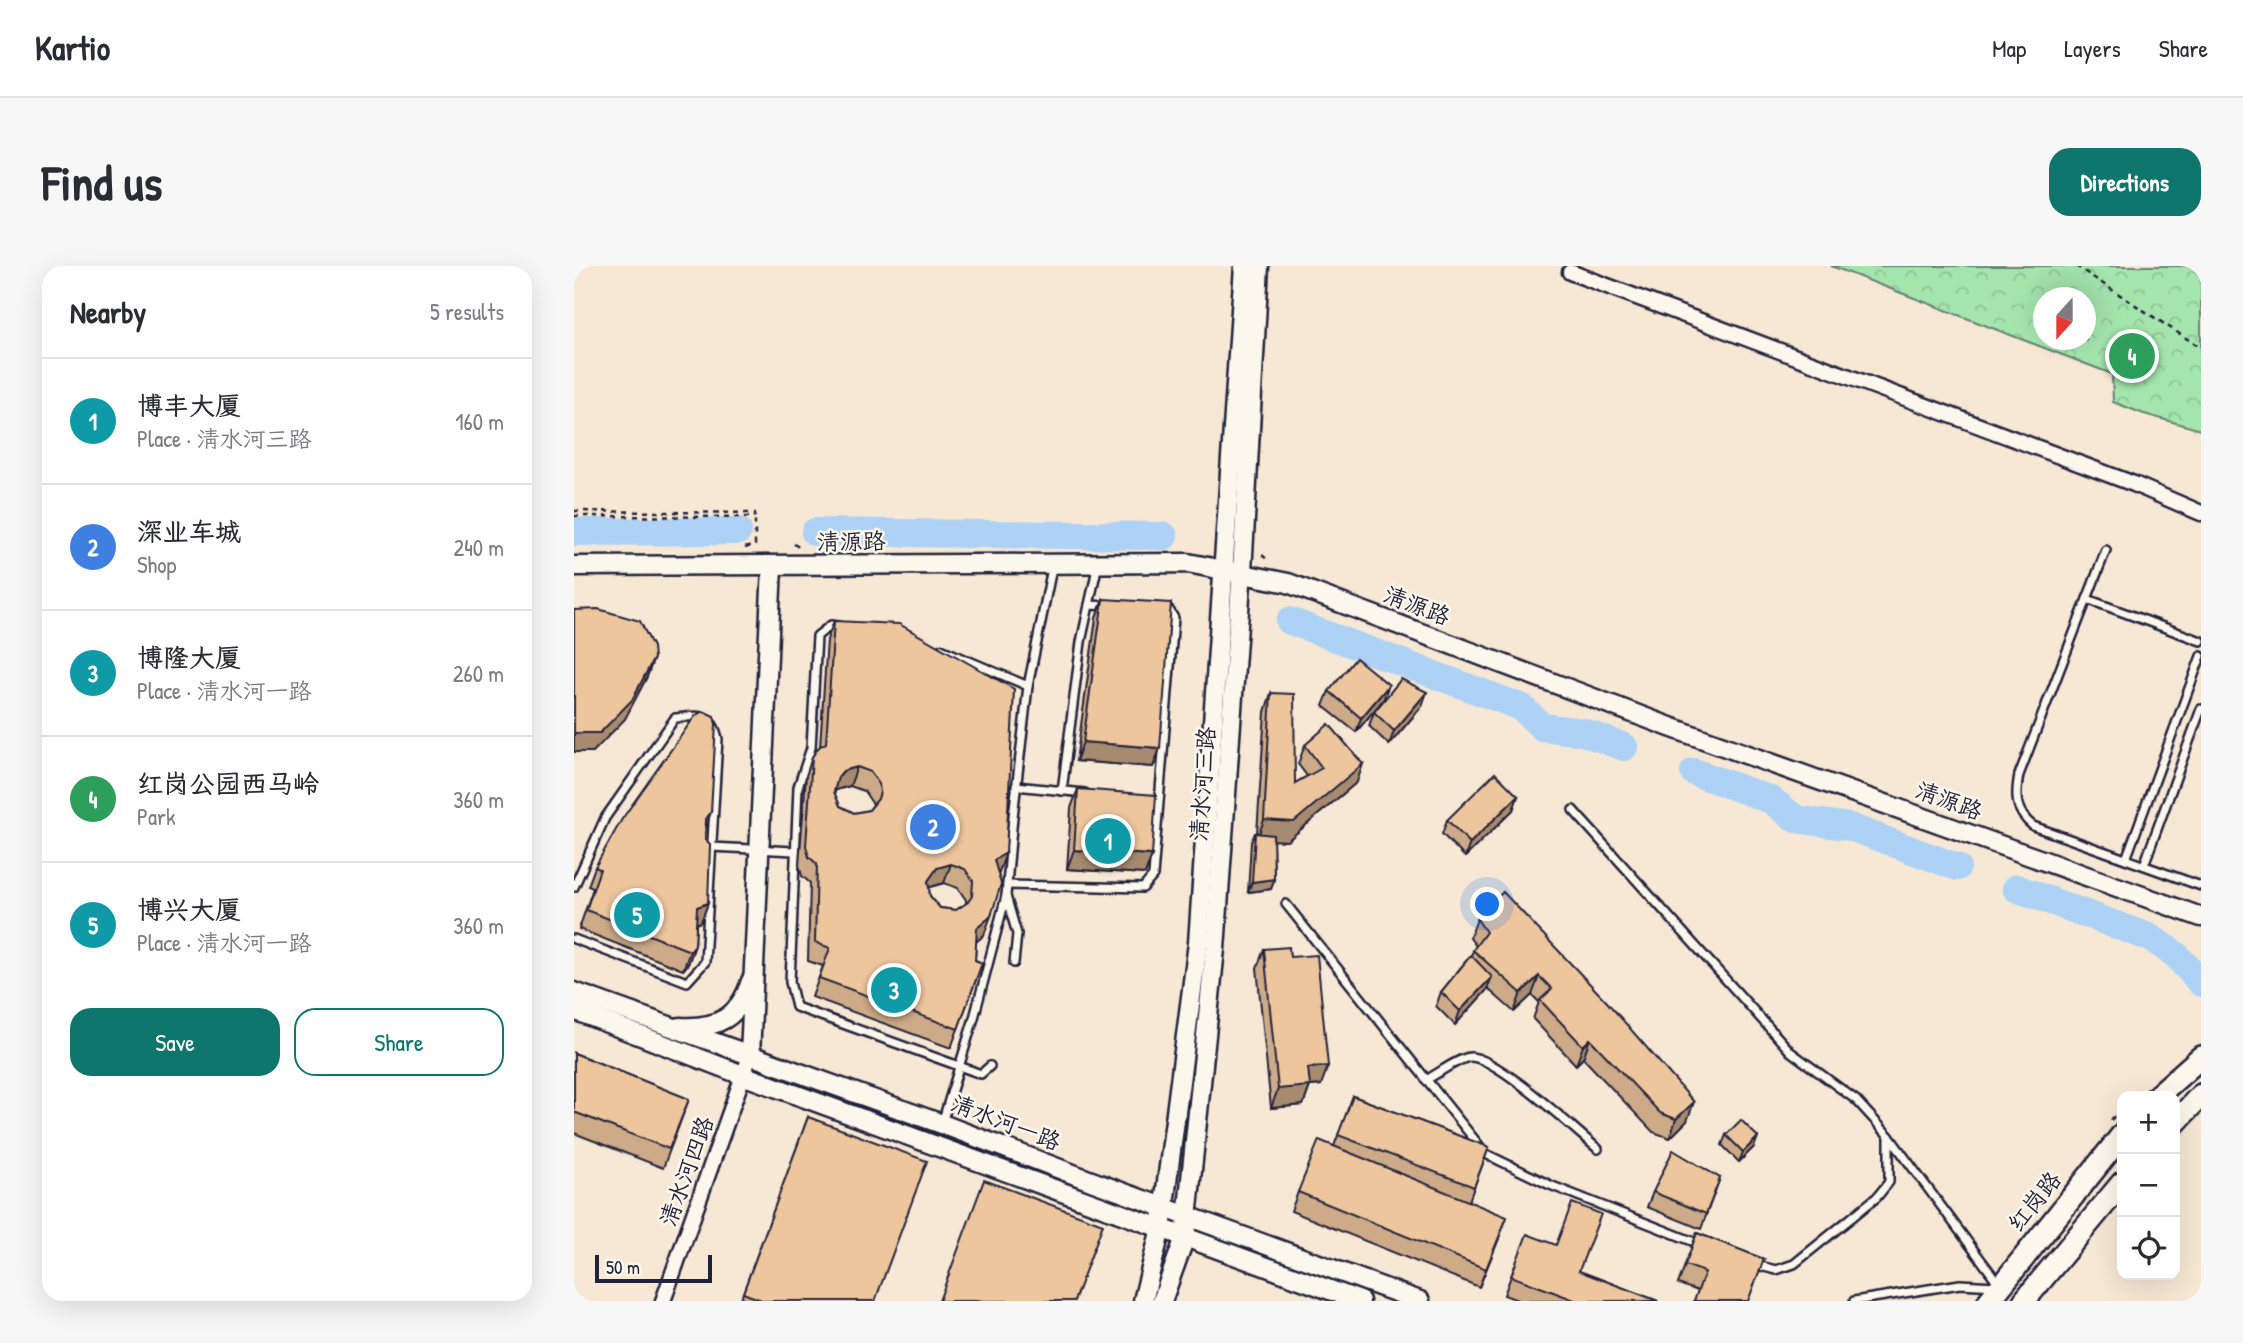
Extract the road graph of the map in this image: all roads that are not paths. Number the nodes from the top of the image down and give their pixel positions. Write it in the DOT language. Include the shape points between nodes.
graph roads {
  1 [pos="1244,266"];
  2 [pos="1259,266"];
  3 [pos="1570,272"];
  4 [pos="2201,513"];
  5 [pos="2106,550"];
  6 [pos="574,566"];
  7 [pos="772,569"];
  8 [pos="574,573"];
  9 [pos="1051,573"];
  10 [pos="1096,573"];
  11 [pos="1223,575"];
  12 [pos="1241,578"];
  13 [pos="2087,598"];
  14 [pos="1089,605"];
  15 [pos="1115,606"];
  16 [pos="1155,607"];
  17 [pos="844,626"];
  18 [pos="2201,641"];
  19 [pos="929,644"];
  20 [pos="2201,656"];
  21 [pos="1028,686"];
  22 [pos="2201,709"];
  23 [pos="1016,786"];
  24 [pos="1062,791"];
  25 [pos="1090,793"];
  26 [pos="1145,796"];
  27 [pos="1159,797"];
  28 [pos="1573,810"];
  29 [pos="711,848"];
  30 [pos="759,850"];
  31 [pos="794,851"];
  32 [pos="2126,859"];
  33 [pos="2144,865"];
  34 [pos="1007,884"];
  35 [pos="2201,886"];
  36 [pos="574,887"];
  37 [pos="1006,896"];
  38 [pos="1286,904"];
  39 [pos="2201,917"];
  40 [pos="2201,927"];
  41 [pos="574,939"];
  42 [pos="1014,963"];
  43 [pos="754,971"];
  44 [pos="574,992"];
  45 [pos="574,1010"];
  46 [pos="663,1025"];
  47 [pos="750,1056"];
  48 [pos="2201,1057"];
  49 [pos="990,1066"];
  50 [pos="960,1067"];
  51 [pos="745,1076"];
  52 [pos="1426,1080"];
  53 [pos="2163,1091"];
  54 [pos="2201,1095"];
  55 [pos="2180,1118"];
  56 [pos="942,1124"];
  57 [pos="1889,1136"];
  58 [pos="2117,1141"];
  59 [pos="1598,1149"];
  60 [pos="2117,1189"];
  61 [pos="1163,1207"];
  62 [pos="1187,1215"];
  63 [pos="1161,1228"];
  64 [pos="1185,1237"];
  65 [pos="1706,1247"];
  66 [pos="1740,1261"];
  67 [pos="1994,1294"];
  68 [pos="663,1301"];
  69 [pos="1143,1301"];
  70 [pos="1162,1301"];
  71 [pos="1360,1301"];
  72 [pos="1420,1301"];
  73 [pos="1854,1301"];
  74 [pos="2024,1301"];
  1 -- 11 [label="street, 清水河三路"];
  2 -- 12 [label="street, 清水河三路"];
  3 -- 4 [label="street"];
  5 -- 13 [label="lane"];
  6 -- 7 [label="street, 清源路"];
  7 -- 8 [label="street, 清源路"];
  7 -- 9 [label="street, 清源路"];
  7 -- 11 [label="street, 清源路" via="1188,563"];
  7 -- 30 [label="street"];
  9 -- 10 [label="street, 清源路"];
  9 -- 21 [label="lane"];
  10 -- 11 [label="street, 清源路"];
  10 -- 14 [label="lane"];
  11 -- 12 [label="street, 清源路"];
  11 -- 61 [label="street, 清水河三路" via="1198,943"];
  12 -- 39 [label="street, 清源路" via="1288,583 1670,727"];
  12 -- 40 [label="street, 清源路"];
  12 -- 62 [label="street, 清水河三路" via="1215,949"];
  13 -- 18 [label="lane"];
  13 -- 32 [label="lane" via="2019,775 2017,806 2033,826"];
  14 -- 15 [label="lane"];
  14 -- 24 [label="lane" via="1075,677"];
  16 -- 27 [label="lane" via="1168,608 1174,618"];
  17 -- 31 [label="lane" via="831,625 817,636 811,748 798,787"];
  19 -- 21 [label="lane"];
  20 -- 32 [label="lane"];
  21 -- 23 [label="lane"];
  22 -- 33 [label="lane"];
  23 -- 24 [label="lane"];
  23 -- 34 [label="lane"];
  24 -- 25 [label="lane"];
  26 -- 27 [label="lane"];
  27 -- 34 [label="lane" via="1153,876 1143,888"];
  28 -- 57 [label="lane" via="1791,1052 1856,1100"];
  29 -- 30 [label="lane"];
  29 -- 36 [label="lane" via="715,724 707,718 675,718 606,818"];
  29 -- 41 [label="lane" via="705,961 687,982"];
  30 -- 31 [label="lane"];
  30 -- 43 [label="street"];
  31 -- 50 [label="lane" via="790,982 796,1007"];
  32 -- 33 [label="lane"];
  33 -- 35 [label="lane"];
  34 -- 37 [label="lane"];
  37 -- 42 [label="lane" via="1017,934"];
  37 -- 50 [label="lane"];
  38 -- 52 [label="lane"];
  43 -- 46 [label="street" via="734,1013 717,1024"];
  43 -- 47 [label="street"];
  44 -- 46 [label="street, 清水河一路"];
  45 -- 51 [label="street, 清水河一路"];
  46 -- 47 [label="street, 清水河一路"];
  47 -- 51 [label="street, 清水河四路"];
  47 -- 56 [label="street, 清水河一路"];
  48 -- 53 [label="main road"];
  49 -- 50 [label="lane" via="981,1074"];
  50 -- 56 [label="lane"];
  51 -- 63 [label="street, 清水河一路"];
  51 -- 68 [label="street, 清水河四路"];
  52 -- 59 [label="lane" via="1468,1057 1485,1060"];
  52 -- 65 [label="lane" via="1486,1154 1550,1185"];
  54 -- 55 [label="main road"];
  56 -- 61 [label="street, 清水河一路"];
  57 -- 66 [label="lane" via="1889,1182 1877,1197 1794,1264 1776,1270"];
  57 -- 67 [label="lane"];
  58 -- 67 [label="main road, 红岗路"];
  60 -- 74 [label="main road"];
  61 -- 62 [label="street, 清水河一路"];
  61 -- 63 [label="street, 清水河三路"];
  62 -- 64 [label="street, 清水河三路"];
  62 -- 72 [label="street, 清水河一路"];
  63 -- 64 [label="street, 清水河一路"];
  63 -- 69 [label="street, 清水河三路"];
  64 -- 70 [label="street, 清水河三路"];
  64 -- 71 [label="street, 清水河一路"];
  67 -- 73 [label="lane" via="1961,1284"];
}
